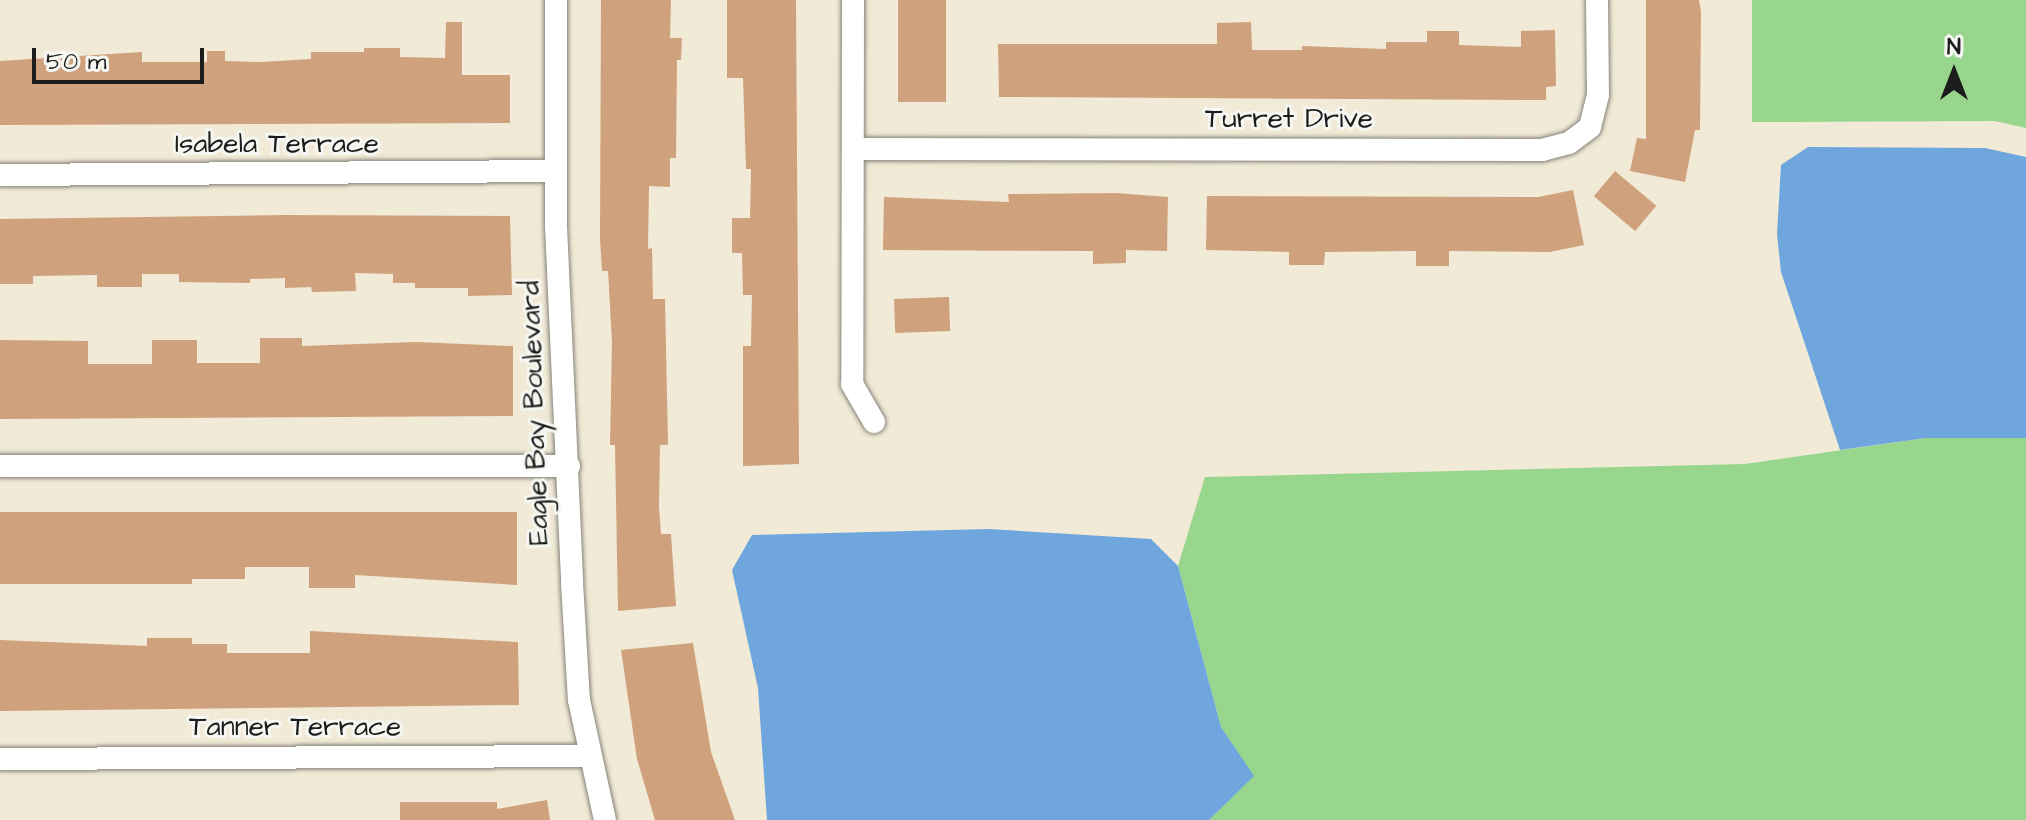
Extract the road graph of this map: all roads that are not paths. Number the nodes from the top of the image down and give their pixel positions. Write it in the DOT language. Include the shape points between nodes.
graph roads {
  1 [pos="556,0"];
  2 [pos="853,0"];
  3 [pos="1597,0"];
  4 [pos="853,149"];
  5 [pos="555,171"];
  6 [pos="0,175"];
  7 [pos="874,422"];
  8 [pos="0,466"];
  9 [pos="569,466"];
  10 [pos="590,756"];
  11 [pos="0,759"];
  12 [pos="605,820"];
  1 -- 5 [label="street, Eagle Bay Boulevard"];
  2 -- 4 [label="street"];
  3 -- 4 [label="street, Turret Drive" via="1598,95 1590,127 1569,143 1542,150"];
  4 -- 7 [label="street" via="852,384"];
  5 -- 6 [label="street, Isabela Terrace"];
  5 -- 9 [label="street, Eagle Bay Boulevard"];
  8 -- 9 [label="street"];
  9 -- 10 [label="street, Eagle Bay Boulevard" via="579,700"];
  10 -- 11 [label="street, Tanner Terrace"];
  10 -- 12 [label="street, Eagle Bay Boulevard"];
}
